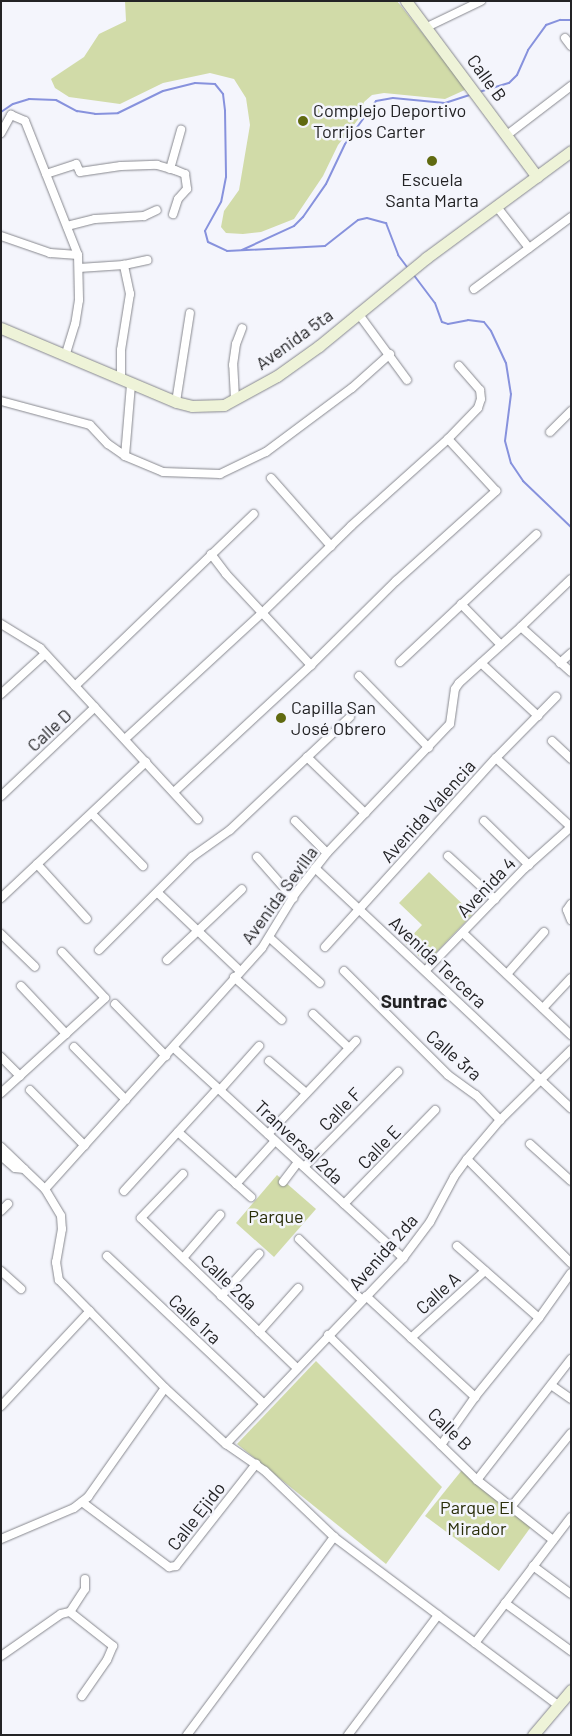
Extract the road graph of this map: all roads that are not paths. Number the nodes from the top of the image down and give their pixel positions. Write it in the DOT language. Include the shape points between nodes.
graph roads {
  1 [pos="406,1"];
  2 [pos="482,1"];
  3 [pos="427,27"];
  4 [pos="565,38"];
  5 [pos="571,46"];
  6 [pos="571,86"];
  7 [pos="181,130"];
  8 [pos="1,133"];
  9 [pos="507,135"];
  10 [pos="571,151"];
  11 [pos="170,169"];
  12 [pos="46,174"];
  13 [pos="537,177"];
  14 [pos="497,207"];
  15 [pos="157,210"];
  16 [pos="172,214"];
  17 [pos="571,217"];
  18 [pos="67,226"];
  19 [pos="1,236"];
  20 [pos="529,248"];
  21 [pos="78,255"];
  22 [pos="147,260"];
  23 [pos="124,265"];
  24 [pos="79,268"];
  25 [pos="474,289"];
  26 [pos="190,313"];
  27 [pos="358,313"];
  28 [pos="1,328"];
  29 [pos="242,328"];
  30 [pos="66,353"];
  31 [pos="390,354"];
  32 [pos="459,366"];
  33 [pos="407,380"];
  34 [pos="126,381"];
  35 [pos="235,399"];
  36 [pos="1,402"];
  37 [pos="176,402"];
  38 [pos="571,411"];
  39 [pos="550,432"];
  40 [pos="448,439"];
  41 [pos="125,456"];
  42 [pos="271,478"];
  43 [pos="254,514"];
  44 [pos="537,534"];
  45 [pos="331,546"];
  46 [pos="211,554"];
  47 [pos="571,578"];
  48 [pos="461,604"];
  49 [pos="262,613"];
  50 [pos="2,625"];
  51 [pos="522,627"];
  52 [pos="501,645"];
  53 [pos="571,652"];
  54 [pos="45,654"];
  55 [pos="400,662"];
  56 [pos="481,663"];
  57 [pos="560,663"];
  58 [pos="311,665"];
  59 [pos="571,672"];
  60 [pos="359,676"];
  61 [pos="75,686"];
  62 [pos="1,694"];
  63 [pos="556,698"];
  64 [pos="95,707"];
  65 [pos="538,716"];
  66 [pos="350,717"];
  67 [pos="125,739"];
  68 [pos="552,741"];
  69 [pos="429,748"];
  70 [pos="307,757"];
  71 [pos="496,758"];
  72 [pos="571,759"];
  73 [pos="146,762"];
  74 [pos="174,792"];
  75 [pos="1,796"];
  76 [pos="365,813"];
  77 [pos="92,814"];
  78 [pos="198,819"];
  79 [pos="295,821"];
  80 [pos="484,821"];
  81 [pos="571,827"];
  82 [pos="327,853"];
  83 [pos="448,856"];
  84 [pos="257,857"];
  85 [pos="37,864"];
  86 [pos="529,865"];
  87 [pos="143,866"];
  88 [pos="315,868"];
  89 [pos="242,889"];
  90 [pos="158,893"];
  91 [pos="1,898"];
  92 [pos="293,898"];
  93 [pos="495,899"];
  94 [pos="571,904"];
  95 [pos="359,909"];
  96 [pos="87,920"];
  97 [pos="571,920"];
  98 [pos="198,929"];
  99 [pos="544,932"];
  100 [pos="463,933"];
  101 [pos="1,934"];
  102 [pos="270,938"];
  103 [pos="325,947"];
  104 [pos="99,950"];
  105 [pos="62,952"];
  106 [pos="167,960"];
  107 [pos="35,967"];
  108 [pos="426,970"];
  109 [pos="240,971"];
  110 [pos="344,971"];
  111 [pos="507,974"];
  112 [pos="234,977"];
  113 [pos="571,978"];
  114 [pos="320,983"];
  115 [pos="20,986"];
  116 [pos="115,1004"];
  117 [pos="543,1008"];
  118 [pos="313,1014"];
  119 [pos="282,1020"];
  120 [pos="66,1034"];
  121 [pos="571,1035"];
  122 [pos="356,1040"];
  123 [pos="259,1046"];
  124 [pos="74,1047"];
  125 [pos="174,1048"];
  126 [pos="349,1048"];
  127 [pos="571,1050"];
  128 [pos="166,1056"];
  129 [pos="1,1057"];
  130 [pos="269,1061"];
  131 [pos="398,1072"];
  132 [pos="20,1076"];
  133 [pos="540,1079"];
  134 [pos="219,1089"];
  135 [pos="30,1090"];
  136 [pos="1,1093"];
  137 [pos="306,1094"];
  138 [pos="126,1100"];
  139 [pos="571,1108"];
  140 [pos="435,1110"];
  141 [pos="500,1120"];
  142 [pos="178,1132"];
  143 [pos="268,1134"];
  144 [pos="275,1141"];
  145 [pos="530,1144"];
  146 [pos="84,1146"];
  147 [pos="1,1148"];
  148 [pos="1,1156"];
  149 [pos="467,1159"];
  150 [pos="301,1165"];
  151 [pos="24,1170"];
  152 [pos="183,1174"];
  153 [pos="571,1181"];
  154 [pos="283,1182"];
  155 [pos="236,1184"];
  156 [pos="45,1189"];
  157 [pos="124,1191"];
  158 [pos="251,1197"];
  159 [pos="8,1204"];
  160 [pos="344,1204"];
  161 [pos="1,1211"];
  162 [pos="220,1215"];
  163 [pos="299,1239"];
  164 [pos="457,1246"];
  165 [pos="259,1254"];
  166 [pos="107,1256"];
  167 [pos="183,1258"];
  168 [pos="403,1258"];
  169 [pos="571,1263"];
  170 [pos="1,1271"];
  171 [pos="485,1271"];
  172 [pos="571,1273"];
  173 [pos="298,1288"];
  174 [pos="21,1289"];
  175 [pos="221,1296"];
  176 [pos="364,1298"];
  177 [pos="90,1311"];
  178 [pos="539,1318"];
  179 [pos="259,1332"];
  180 [pos="328,1335"];
  181 [pos="411,1338"];
  182 [pos="571,1359"];
  183 [pos="297,1368"];
  184 [pos="551,1385"];
  185 [pos="165,1388"];
  186 [pos="475,1397"];
  187 [pos="571,1399"];
  188 [pos="263,1403"];
  189 [pos="1,1406"];
  190 [pos="571,1433"];
  191 [pos="226,1444"];
  192 [pos="441,1445"];
  193 [pos="256,1464"];
  194 [pos="477,1480"];
  195 [pos="82,1502"];
  196 [pos="512,1508"];
  197 [pos="571,1517"];
  198 [pos="334,1537"];
  199 [pos="1,1539"];
  200 [pos="553,1540"];
  201 [pos="533,1566"];
  202 [pos="85,1579"];
  203 [pos="571,1594"];
  204 [pos="505,1603"];
  205 [pos="70,1612"];
  206 [pos="438,1615"];
  207 [pos="475,1643"];
  208 [pos="571,1651"];
  209 [pos="1,1656"];
  210 [pos="571,1690"];
  211 [pos="82,1696"];
  212 [pos="558,1705"];
  213 [pos="187,1735"];
  214 [pos="348,1735"];
  215 [pos="533,1735"];
  1 -- 3 [label="street, Calle B"];
  2 -- 3 [label="street"];
  3 -- 9 [label="street, Calle B"];
  4 -- 5 [label="street"];
  6 -- 9 [label="street"];
  7 -- 11 [label="street"];
  8 -- 12 [label="street" via="11,115 25,121"];
  9 -- 13 [label="street, Calle B"];
  10 -- 13 [label="street, Avenida 5ta"];
  11 -- 12 [label="street" via="121,166 80,172 76,164"];
  11 -- 16 [label="street" via="185,174 186,189"];
  12 -- 18 [label="street"];
  13 -- 14 [label="street, Avenida 5ta"];
  14 -- 20 [label="street"];
  14 -- 27 [label="street, Avenida 5ta"];
  15 -- 18 [label="street" via="144,216 95,219"];
  17 -- 20 [label="street"];
  18 -- 21 [label="street"];
  19 -- 21 [label="street" via="66,256"];
  20 -- 25 [label="street"];
  21 -- 24 [label="street"];
  22 -- 23 [label="street"];
  23 -- 24 [label="street"];
  23 -- 34 [label="street" via="130,294 121,350"];
  24 -- 30 [label="street" via="79,300"];
  26 -- 37 [label="street"];
  27 -- 31 [label="street"];
  27 -- 35 [label="street, Avenida 5ta" via="277,376"];
  28 -- 30 [label="street, Avenida 5ta"];
  29 -- 35 [label="street" via="232,365"];
  30 -- 34 [label="street, Avenida 5ta"];
  31 -- 33 [label="street"];
  31 -- 41 [label="street" via="352,388 266,452 220,474 163,472"];
  32 -- 40 [label="street" via="480,390 481,399 478,408"];
  34 -- 37 [label="street, Avenida 5ta"];
  34 -- 41 [label="street"];
  35 -- 37 [label="street, Avenida 5ta" via="224,405 211,406"];
  36 -- 41 [label="street" via="90,426"];
  38 -- 39 [label="street"];
  40 -- 45 [label="street"];
  40 -- 58 [label="street" via="496,491 396,581"];
  42 -- 45 [label="street"];
  43 -- 46 [label="street"];
  44 -- 48 [label="street"];
  45 -- 49 [label="street"];
  46 -- 49 [label="street"];
  46 -- 61 [label="street"];
  47 -- 51 [label="street, Avenida Sevilla"];
  48 -- 52 [label="street"];
  48 -- 55 [label="street"];
  49 -- 58 [label="street"];
  49 -- 67 [label="street"];
  50 -- 54 [label="street"];
  51 -- 52 [label="street, Avenida Sevilla"];
  51 -- 57 [label="street"];
  52 -- 56 [label="street, Avenida Sevilla"];
  53 -- 57 [label="street"];
  54 -- 61 [label="street"];
  54 -- 62 [label="street"];
  56 -- 65 [label="street"];
  56 -- 69 [label="street, Avenida Sevilla" via="455,688 450,724"];
  57 -- 59 [label="street"];
  58 -- 74 [label="street"];
  60 -- 69 [label="street"];
  61 -- 64 [label="street"];
  63 -- 65 [label="street, Avenida Valencia"];
  64 -- 67 [label="street"];
  64 -- 75 [label="street, Calle D"];
  65 -- 71 [label="street, Avenida Valencia"];
  66 -- 70 [label="street"];
  67 -- 73 [label="street"];
  68 -- 72 [label="street"];
  69 -- 76 [label="street, Avenida Sevilla"];
  70 -- 76 [label="street"];
  70 -- 90 [label="street" via="230,830 206,845"];
  71 -- 81 [label="street"];
  71 -- 95 [label="street, Avenida Valencia"];
  73 -- 74 [label="street"];
  73 -- 77 [label="street"];
  74 -- 78 [label="street"];
  76 -- 82 [label="street, Avenida Sevilla"];
  77 -- 85 [label="street"];
  77 -- 87 [label="street"];
  79 -- 82 [label="street"];
  80 -- 86 [label="street"];
  81 -- 86 [label="street, Avenida 4"];
  82 -- 88 [label="street, Avenida Sevilla"];
  83 -- 93 [label="street"];
  84 -- 92 [label="street"];
  85 -- 91 [label="street"];
  85 -- 96 [label="street"];
  86 -- 93 [label="street, Avenida 4"];
  88 -- 92 [label="street, Avenida Sevilla"];
  88 -- 95 [label="street, Avenida Tercera"];
  89 -- 98 [label="street"];
  90 -- 98 [label="street"];
  90 -- 104 [label="street"];
  92 -- 102 [label="street, Avenida Sevilla"];
  93 -- 100 [label="street, Avenida 4"];
  94 -- 97 [label="street" via="567,910"];
  95 -- 103 [label="street, Avenida Valencia"];
  95 -- 108 [label="street, Avenida Tercera"];
  98 -- 106 [label="street"];
  98 -- 109 [label="street"];
  99 -- 111 [label="street"];
  100 -- 108 [label="street, Avenida 4"];
  100 -- 111 [label="street"];
  101 -- 107 [label="street"];
  102 -- 109 [label="street, Avenida Sevilla"];
  102 -- 114 [label="street"];
  105 -- 120 [label="street" via="105,998"];
  108 -- 133 [label="street, Avenida Tercera"];
  109 -- 112 [label="street, Avenida Sevilla"];
  110 -- 141 [label="street, Calle 3ra" via="448,1075 476,1095"];
  111 -- 117 [label="street"];
  112 -- 119 [label="street"];
  112 -- 125 [label="street, Avenida Sevilla"];
  113 -- 117 [label="street"];
  115 -- 120 [label="street"];
  116 -- 128 [label="street"];
  117 -- 121 [label="street"];
  118 -- 126 [label="street"];
  120 -- 132 [label="street"];
  122 -- 126 [label="street"];
  123 -- 134 [label="street"];
  124 -- 138 [label="street"];
  125 -- 128 [label="street, Avenida Sevilla"];
  125 -- 134 [label="street, Tranversal 2da"];
  126 -- 137 [label="street"];
  127 -- 133 [label="street, Avenida 2da"];
  128 -- 138 [label="street, Avenida Sevilla"];
  129 -- 132 [label="street"];
  130 -- 137 [label="street"];
  131 -- 150 [label="street, Calle F"];
  132 -- 136 [label="street"];
  133 -- 139 [label="street, Avenida Tercera"];
  133 -- 141 [label="street, Avenida 2da"];
  134 -- 142 [label="street"];
  134 -- 143 [label="street, Tranversal 2da"];
  135 -- 146 [label="street"];
  137 -- 143 [label="street"];
  138 -- 146 [label="street, Avenida Sevilla"];
  140 -- 160 [label="street, Calle E"];
  141 -- 149 [label="street, Avenida 2da"];
  142 -- 155 [label="street"];
  142 -- 157 [label="street"];
  143 -- 144 [label="street, Tranversal 2da"];
  144 -- 150 [label="street, Tranversal 2da"];
  144 -- 155 [label="street"];
  145 -- 153 [label="street"];
  146 -- 156 [label="street, Avenida Sevilla"];
  147 -- 151 [label="street"];
  148 -- 151 [label="street" via="14,1168"];
  149 -- 168 [label="street, Avenida 2da" via="450,1183 430,1222"];
  149 -- 169 [label="street"];
  150 -- 154 [label="street, Calle F"];
  150 -- 160 [label="street, Tranversal 2da"];
  151 -- 156 [label="street"];
  152 -- 167 [label="street, Calle 2da" via="141,1218"];
  155 -- 158 [label="street"];
  156 -- 177 [label="street" via="61,1216 56,1262 59,1280"];
  159 -- 161 [label="street"];
  160 -- 168 [label="street, Tranversal 2da"];
  162 -- 167 [label="street"];
  163 -- 176 [label="street"];
  164 -- 171 [label="street"];
  165 -- 175 [label="street"];
  166 -- 188 [label="street, Calle 1ra"];
  167 -- 175 [label="street, Calle 2da"];
  168 -- 176 [label="street, Avenida 2da"];
  170 -- 174 [label="street"];
  171 -- 178 [label="street"];
  171 -- 181 [label="street, Calle A"];
  172 -- 178 [label="street"];
  173 -- 179 [label="street"];
  175 -- 179 [label="street, Calle 2da"];
  176 -- 180 [label="street, Avenida 2da"];
  176 -- 181 [label="street"];
  177 -- 185 [label="street"];
  177 -- 189 [label="street"];
  178 -- 186 [label="street"];
  179 -- 183 [label="street, Calle 2da"];
  180 -- 183 [label="street, Avenida 2da"];
  180 -- 192 [label="street, Calle B"];
  181 -- 186 [label="street"];
  182 -- 184 [label="street"];
  183 -- 188 [label="street, Avenida 2da"];
  184 -- 187 [label="street"];
  184 -- 194 [label="street"];
  185 -- 191 [label="street"];
  185 -- 195 [label="street"];
  186 -- 192 [label="street"];
  188 -- 191 [label="street, Avenida 2da"];
  190 -- 196 [label="street"];
  191 -- 193 [label="street"];
  192 -- 194 [label="street, Calle B"];
  193 -- 195 [label="street, Calle Ejido" via="176,1566 169,1568"];
  193 -- 198 [label="street"];
  194 -- 196 [label="street, Calle B"];
  195 -- 199 [label="street"];
  196 -- 200 [label="street, Calle B"];
  197 -- 200 [label="street"];
  198 -- 206 [label="street"];
  198 -- 213 [label="street"];
  200 -- 201 [label="street"];
  201 -- 203 [label="street"];
  201 -- 204 [label="street"];
  202 -- 205 [label="street" via="85,1589"];
  204 -- 207 [label="street"];
  204 -- 208 [label="street"];
  205 -- 209 [label="street" via="61,1614"];
  205 -- 211 [label="street" via="113,1646 108,1660"];
  206 -- 207 [label="street"];
  206 -- 214 [label="street"];
  207 -- 212 [label="street"];
  210 -- 212 [label="street"];
  212 -- 215 [label="street"];
}
